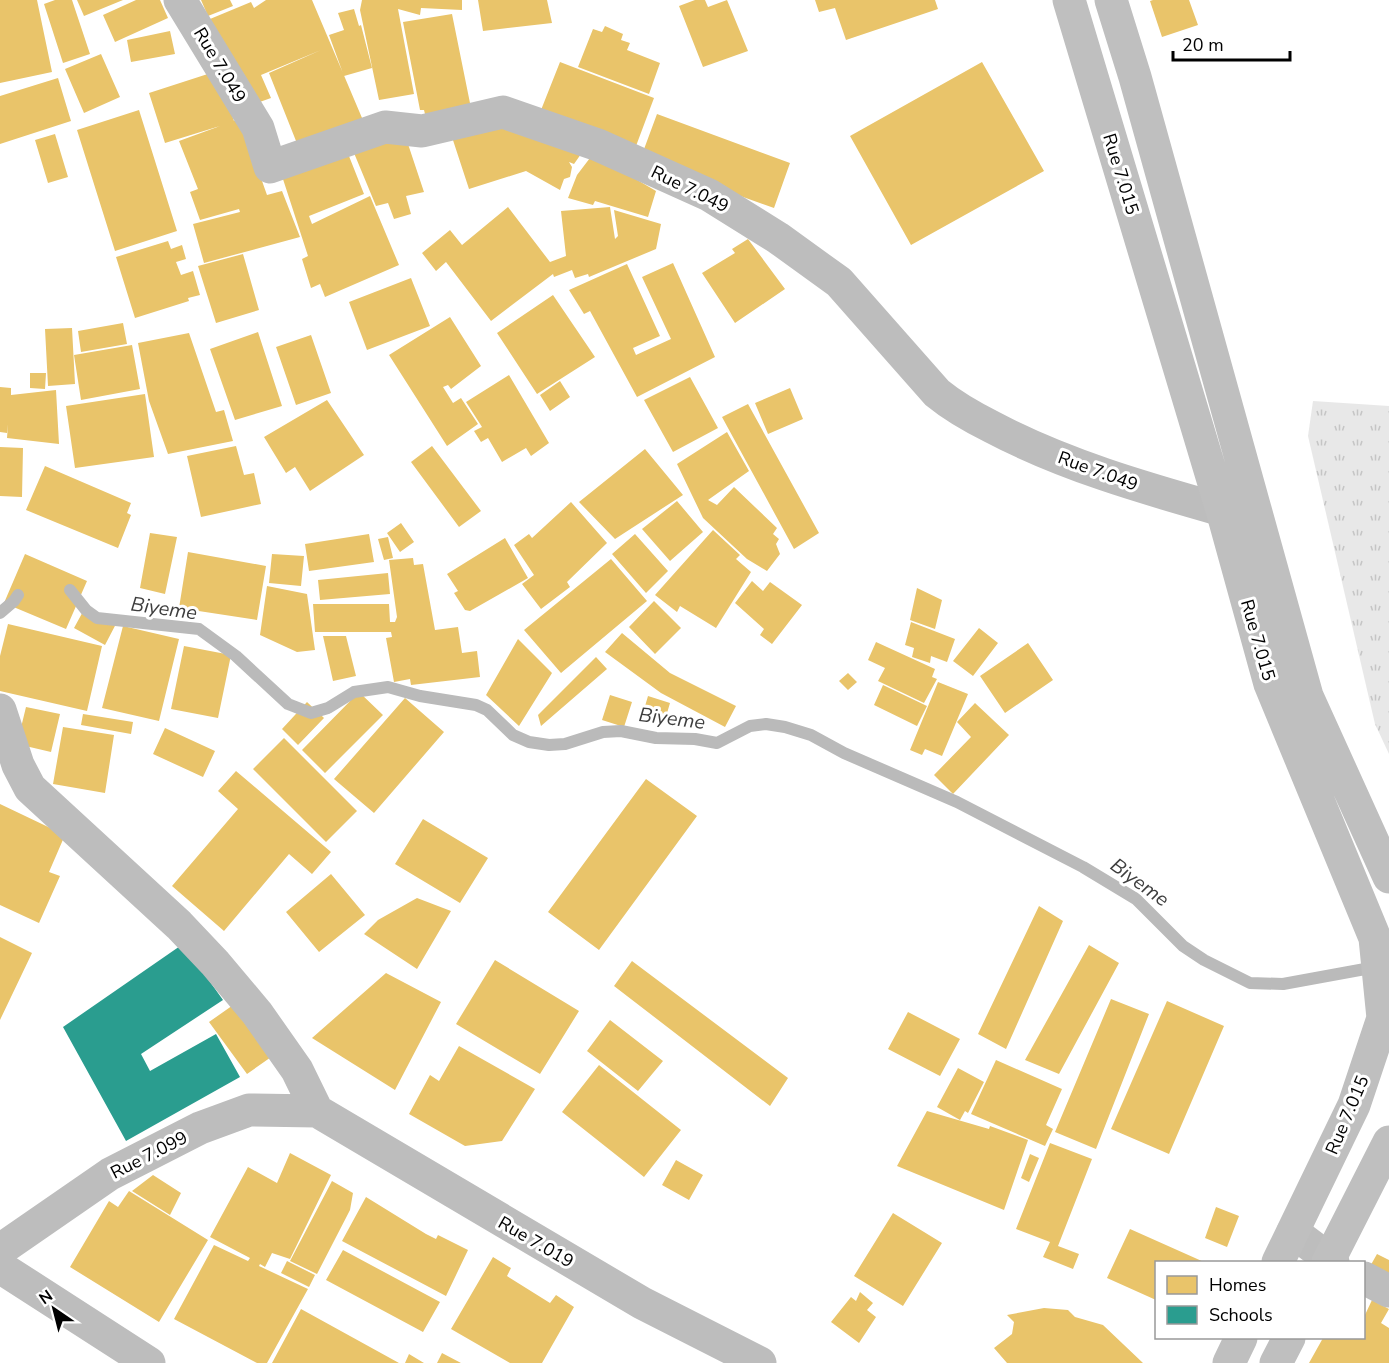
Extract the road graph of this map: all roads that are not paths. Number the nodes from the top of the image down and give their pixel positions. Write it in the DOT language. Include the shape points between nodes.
graph roads {
  1 [pos="180,0"];
  2 [pos="1069,0"];
  3 [pos="1111,0"];
  4 [pos="1222,510"];
  5 [pos="0,710"];
  6 [pos="1389,878"];
  7 [pos="317,1111"];
  8 [pos="1389,1143"];
  9 [pos="1293,1232"];
  10 [pos="0,1250"];
  11 [pos="1279,1261"];
  12 [pos="1329,1261"];
  13 [pos="1330,1261"];
  14 [pos="0,1267"];
  15 [pos="1365,1279"];
  16 [pos="1389,1291"];
  17 [pos="1241,1339"];
  18 [pos="1288,1339"];
  19 [pos="149,1363"];
  20 [pos="760,1363"];
  21 [pos="1229,1363"];
  22 [pos="1276,1363"];
  1 -- 4 [label="street, Rue 7.049" via="258,128 270,167 385,127 422,131 503,112 598,145 710,195 839,282 951,405 1018,441 1129,484"];
  2 -- 4 [label="main road, Rue 7.015"];
  3 -- 6 [label="main road, Rue 7.015" via="1307,696"];
  4 -- 9 [label="main road, Rue 7.015" via="1270,684 1375,939 1383,1018 1354,1105"];
  5 -- 7 [label="street" via="30,788 215,963 297,1070"];
  7 -- 10 [label="street, Rue 7.099" via="249,1110 200,1128 110,1174"];
  7 -- 20 [label="street, Rue 7.019" via="642,1303"];
  8 -- 13 [label="main road"];
  9 -- 11 [label="main road, Rue 7.015"];
  9 -- 12 [label="street"];
  14 -- 19 [label="street"];
  15 -- 16 [label="street"];
  17 -- 21 [label="main road"];
  18 -- 22 [label="main road"];
}
